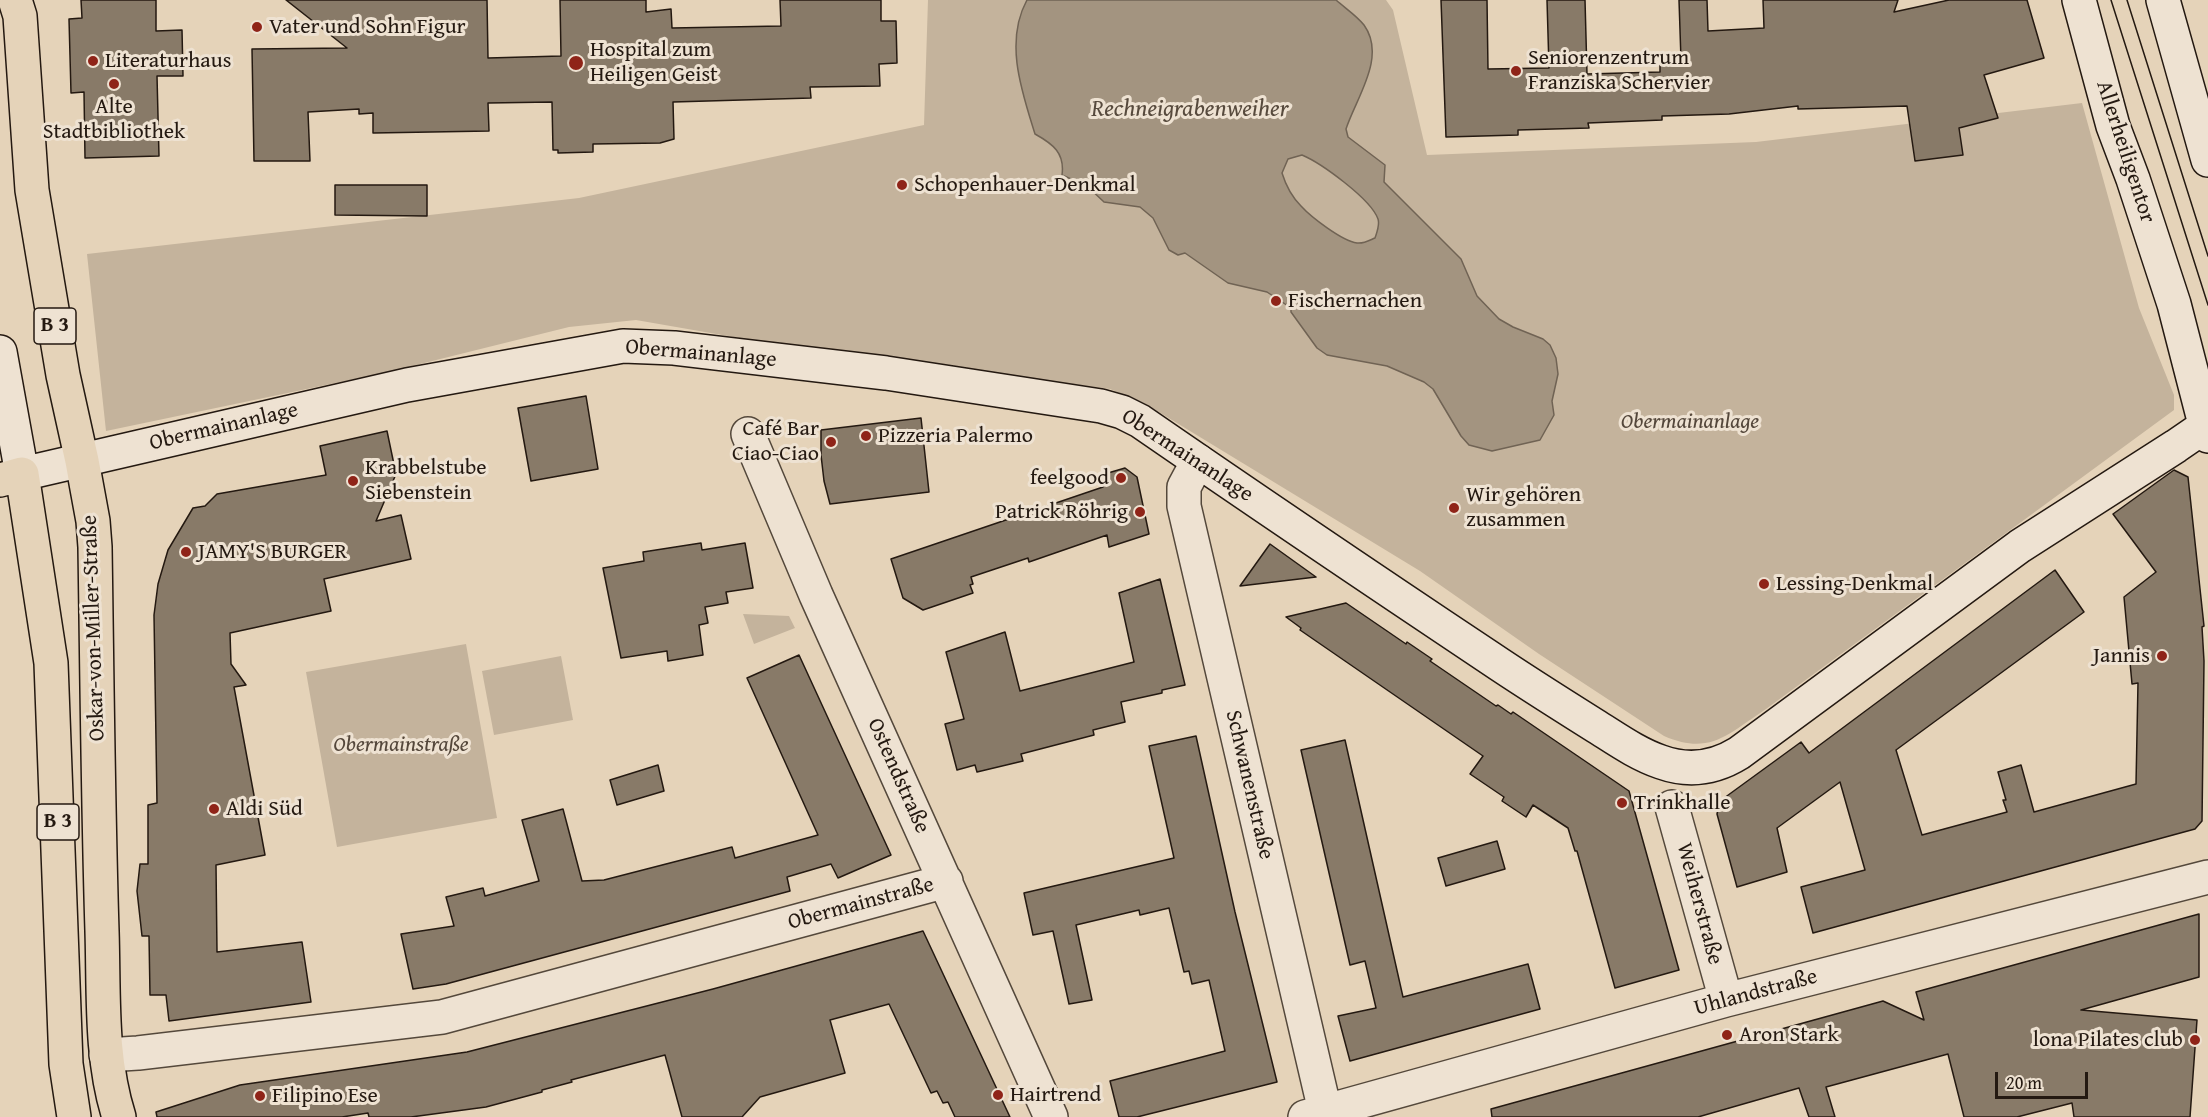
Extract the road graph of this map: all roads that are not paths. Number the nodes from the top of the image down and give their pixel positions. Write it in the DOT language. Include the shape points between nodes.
graph roads {
  1 [pos="2079,0"];
  2 [pos="2163,0"];
  3 [pos="19,5"];
  4 [pos="2208,160"];
  5 [pos="2174,304"];
  6 [pos="0,352"];
  7 [pos="2208,354"];
  8 [pos="2207,428"];
  9 [pos="748,434"];
  10 [pos="82,461"];
  11 [pos="1198,461"];
  12 [pos="11,477"];
  13 [pos="1672,807"];
  14 [pos="2208,877"];
  15 [pos="946,881"];
  16 [pos="1726,1000"];
  17 [pos="106,1055"];
  18 [pos="1315,1114"];
  19 [pos="74,1117"];
  20 [pos="119,1117"];
  21 [pos="1051,1117"];
  1 -- 5 [label="street, Allerheiligentor" via="2113,126"];
  2 -- 4 [label="street"];
  3 -- 10 [label="main road, Oskar-von-Miller-Straße / B 3" via="32,190 63,375"];
  5 -- 7 [label="street, Allerheiligentor" via="2186,329"];
  5 -- 8 [label="street, Allerheiligentor"];
  6 -- 12 [label="street, Oskar-von-Miller-Straße"];
  8 -- 11 [label="street, Obermainanlage" via="2020,546 1739,753 1700,768 1664,763 1614,737 1414,608"];
  9 -- 15 [label="street, Ostendstraße" via="816,595"];
  10 -- 11 [label="street, Obermainanlage" via="407,385 582,352 642,345 886,373 1094,404 1140,421"];
  10 -- 12 [label="street, Obermainanlage"];
  10 -- 17 [label="main road, Oskar-von-Miller-Straße / B 3" via="95,547"];
  11 -- 18 [label="street, Schwanenstraße" via="1184,487 1184,506"];
  12 -- 19 [label="main road, Oskar-von-Miller-Straße / B 3" via="51,663 66,1064"];
  13 -- 16 [label="street, Weiherstraße"];
  14 -- 16 [label="street, Uhlandstraße"];
  15 -- 17 [label="street, Obermainstraße" via="442,1017"];
  15 -- 21 [label="street, Ostendstraße"];
  16 -- 18 [label="street, Uhlandstraße"];
  17 -- 20 [label="main road, Oskar-von-Miller-Straße / B 3"];
}
